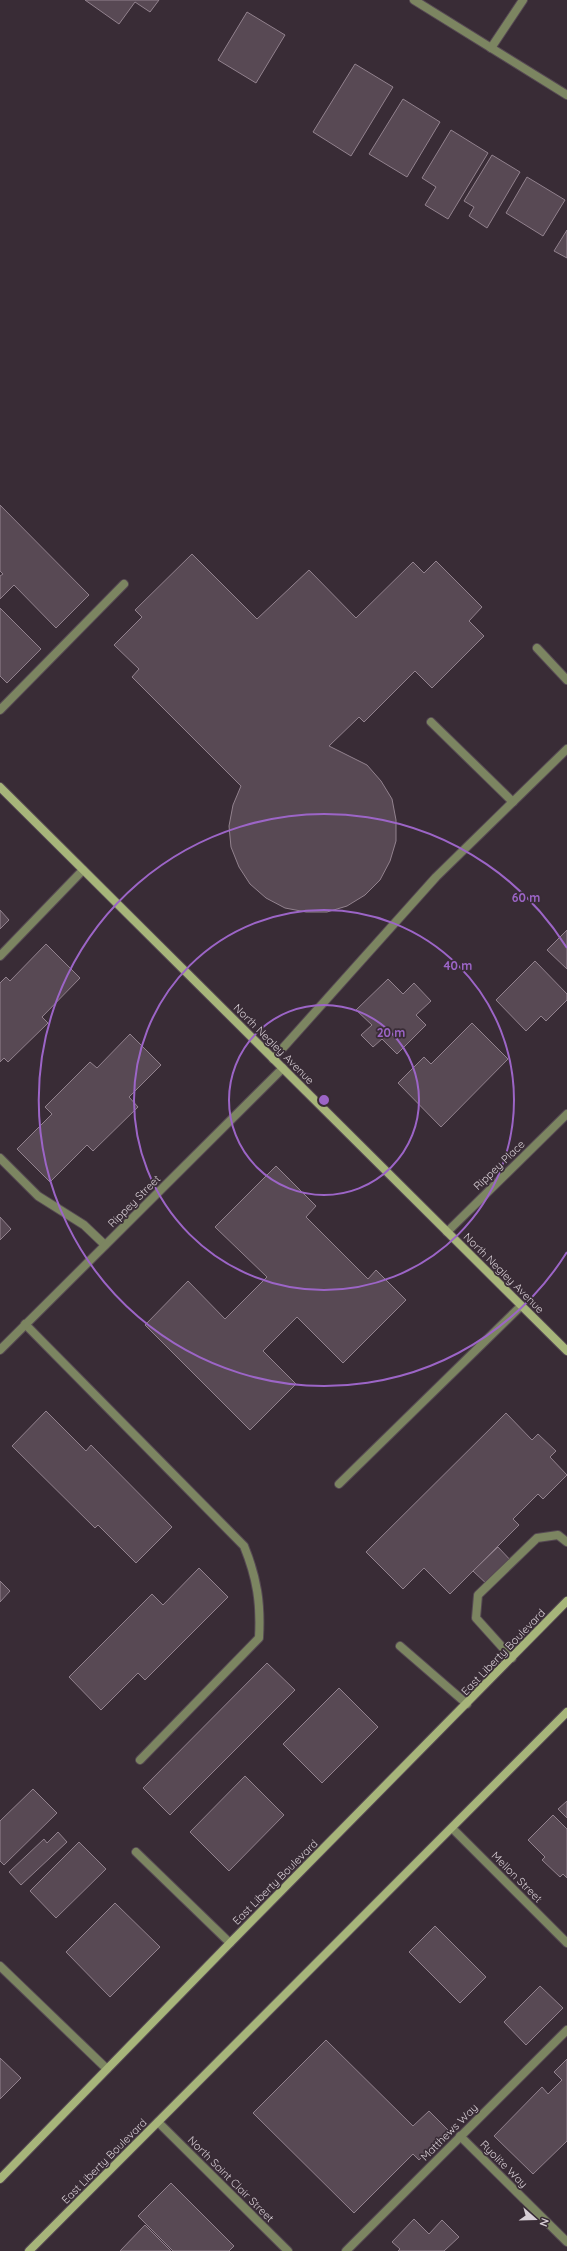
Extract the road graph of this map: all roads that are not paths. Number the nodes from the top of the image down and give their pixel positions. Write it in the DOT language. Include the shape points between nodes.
graph roads {
  1 [pos="414,0"];
  2 [pos="523,0"];
  3 [pos="491,48"];
  4 [pos="567,95"];
  5 [pos="124,584"];
  6 [pos="536,648"];
  7 [pos="567,680"];
  8 [pos="0,710"];
  9 [pos="431,722"];
  10 [pos="567,749"];
  11 [pos="0,787"];
  12 [pos="513,802"];
  13 [pos="83,870"];
  14 [pos="0,956"];
  15 [pos="273,1059"];
  16 [pos="283,1068"];
  17 [pos="567,1114"];
  18 [pos="0,1158"];
  19 [pos="447,1232"];
  20 [pos="105,1245"];
  21 [pos="521,1306"];
  22 [pos="25,1324"];
  23 [pos="0,1350"];
  24 [pos="567,1351"];
  25 [pos="339,1484"];
  26 [pos="567,1542"];
  27 [pos="567,1601"];
  28 [pos="400,1646"];
  29 [pos="512,1658"];
  30 [pos="467,1704"];
  31 [pos="567,1712"];
  32 [pos="140,1760"];
  33 [pos="452,1828"];
  34 [pos="136,1852"];
  35 [pos="230,1943"];
  36 [pos="567,1943"];
  37 [pos="0,1966"];
  38 [pos="567,2030"];
  39 [pos="107,2069"];
  40 [pos="158,2122"];
  41 [pos="460,2136"];
  42 [pos="0,2179"];
  43 [pos="567,2242"];
  44 [pos="30,2251"];
  45 [pos="288,2251"];
  46 [pos="346,2251"];
  1 -- 3 [label="street"];
  2 -- 3 [label="street"];
  3 -- 4 [label="street"];
  5 -- 8 [label="street"];
  6 -- 7 [label="street"];
  9 -- 12 [label="street"];
  10 -- 12 [label="street"];
  11 -- 13 [label="main road, North Negley Avenue"];
  12 -- 15 [label="street" via="436,877"];
  13 -- 14 [label="street"];
  13 -- 15 [label="main road, North Negley Avenue"];
  15 -- 16 [label="main road, North Negley Avenue"];
  16 -- 19 [label="main road, North Negley Avenue"];
  16 -- 20 [label="street, Rippey Street"];
  17 -- 19 [label="street, Rippey Place"];
  18 -- 20 [label="street" via="38,1196 84,1225"];
  19 -- 21 [label="main road, North Negley Avenue"];
  20 -- 22 [label="street, Rippey Street"];
  21 -- 24 [label="main road, North Negley Avenue"];
  21 -- 25 [label="street"];
  22 -- 23 [label="street, Rippey Street"];
  22 -- 32 [label="street" via="244,1546 253,1568 260,1608 259,1638"];
  26 -- 29 [label="street" via="558,1536 537,1538 478,1595 476,1618"];
  27 -- 29 [label="main road, East Liberty Boulevard"];
  28 -- 30 [label="street"];
  29 -- 30 [label="main road, East Liberty Boulevard"];
  30 -- 35 [label="main road, East Liberty Boulevard"];
  31 -- 33 [label="main road, East Liberty Boulevard"];
  33 -- 36 [label="street, Mellon Street"];
  33 -- 40 [label="main road, East Liberty Boulevard"];
  34 -- 35 [label="street"];
  35 -- 39 [label="main road, East Liberty Boulevard"];
  37 -- 39 [label="street"];
  38 -- 41 [label="street, Matthews Way"];
  39 -- 42 [label="main road, East Liberty Boulevard"];
  40 -- 44 [label="main road, East Liberty Boulevard"];
  40 -- 45 [label="street, North Saint Clair Street"];
  41 -- 43 [label="street, Ryolite Way"];
  41 -- 46 [label="street, Matthews Way"];
}
